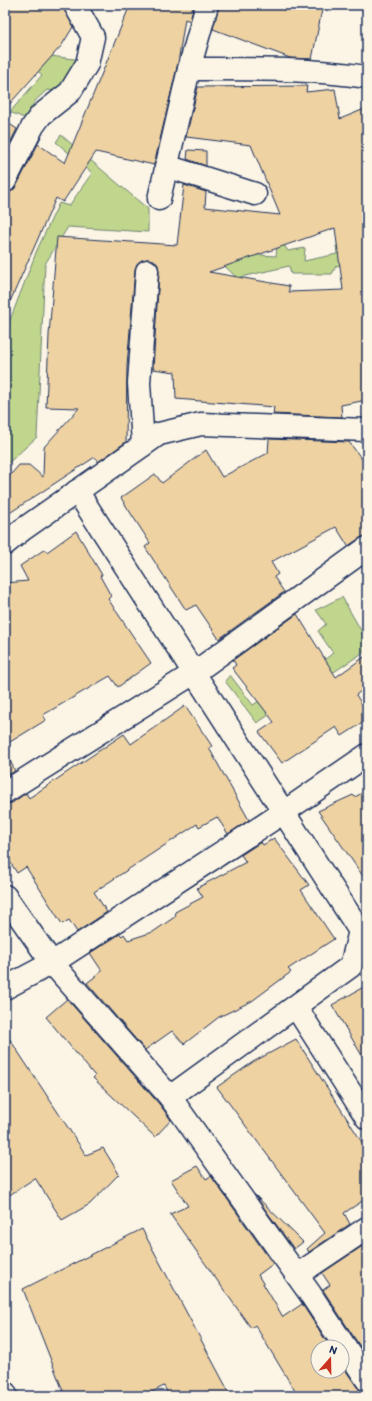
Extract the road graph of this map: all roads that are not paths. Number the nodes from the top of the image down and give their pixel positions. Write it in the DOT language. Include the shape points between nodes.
graph roads {
  1 [pos="75,5"];
  2 [pos="207,5"];
  3 [pos="189,69"];
  4 [pos="367,77"];
  5 [pos="166,166"];
  6 [pos="5,181"];
  7 [pos="255,194"];
  8 [pos="159,199"];
  9 [pos="147,272"];
  10 [pos="367,430"];
  11 [pos="143,445"];
  12 [pos="78,491"];
  13 [pos="5,544"];
  14 [pos="367,548"];
  15 [pos="194,673"];
  16 [pos="367,755"];
  17 [pos="5,792"];
  18 [pos="284,812"];
  19 [pos="5,896"];
  20 [pos="52,963"];
  21 [pos="5,988"];
  22 [pos="296,1007"];
  23 [pos="170,1097"];
  24 [pos="367,1118"];
  25 [pos="367,1228"];
  26 [pos="297,1275"];
  27 [pos="367,1380"];
  1 -- 6 [label="street" via="93,37 87,64 70,92 41,115"];
  2 -- 3 [label="street"];
  3 -- 4 [label="street" via="286,70"];
  3 -- 5 [label="street"];
  5 -- 7 [label="street"];
  5 -- 8 [label="street"];
  9 -- 11 [label="street" via="139,383"];
  10 -- 11 [label="street" via="201,424 159,434"];
  11 -- 12 [label="street"];
  12 -- 13 [label="street"];
  12 -- 15 [label="street"];
  14 -- 15 [label="street"];
  15 -- 17 [label="street"];
  15 -- 18 [label="street"];
  16 -- 18 [label="street"];
  18 -- 20 [label="street"];
  18 -- 22 [label="street" via="360,931 351,966"];
  19 -- 20 [label="street"];
  20 -- 21 [label="street"];
  20 -- 23 [label="street"];
  22 -- 23 [label="street"];
  22 -- 24 [label="street"];
  23 -- 26 [label="street"];
  25 -- 26 [label="street"];
  26 -- 27 [label="street"];
}
